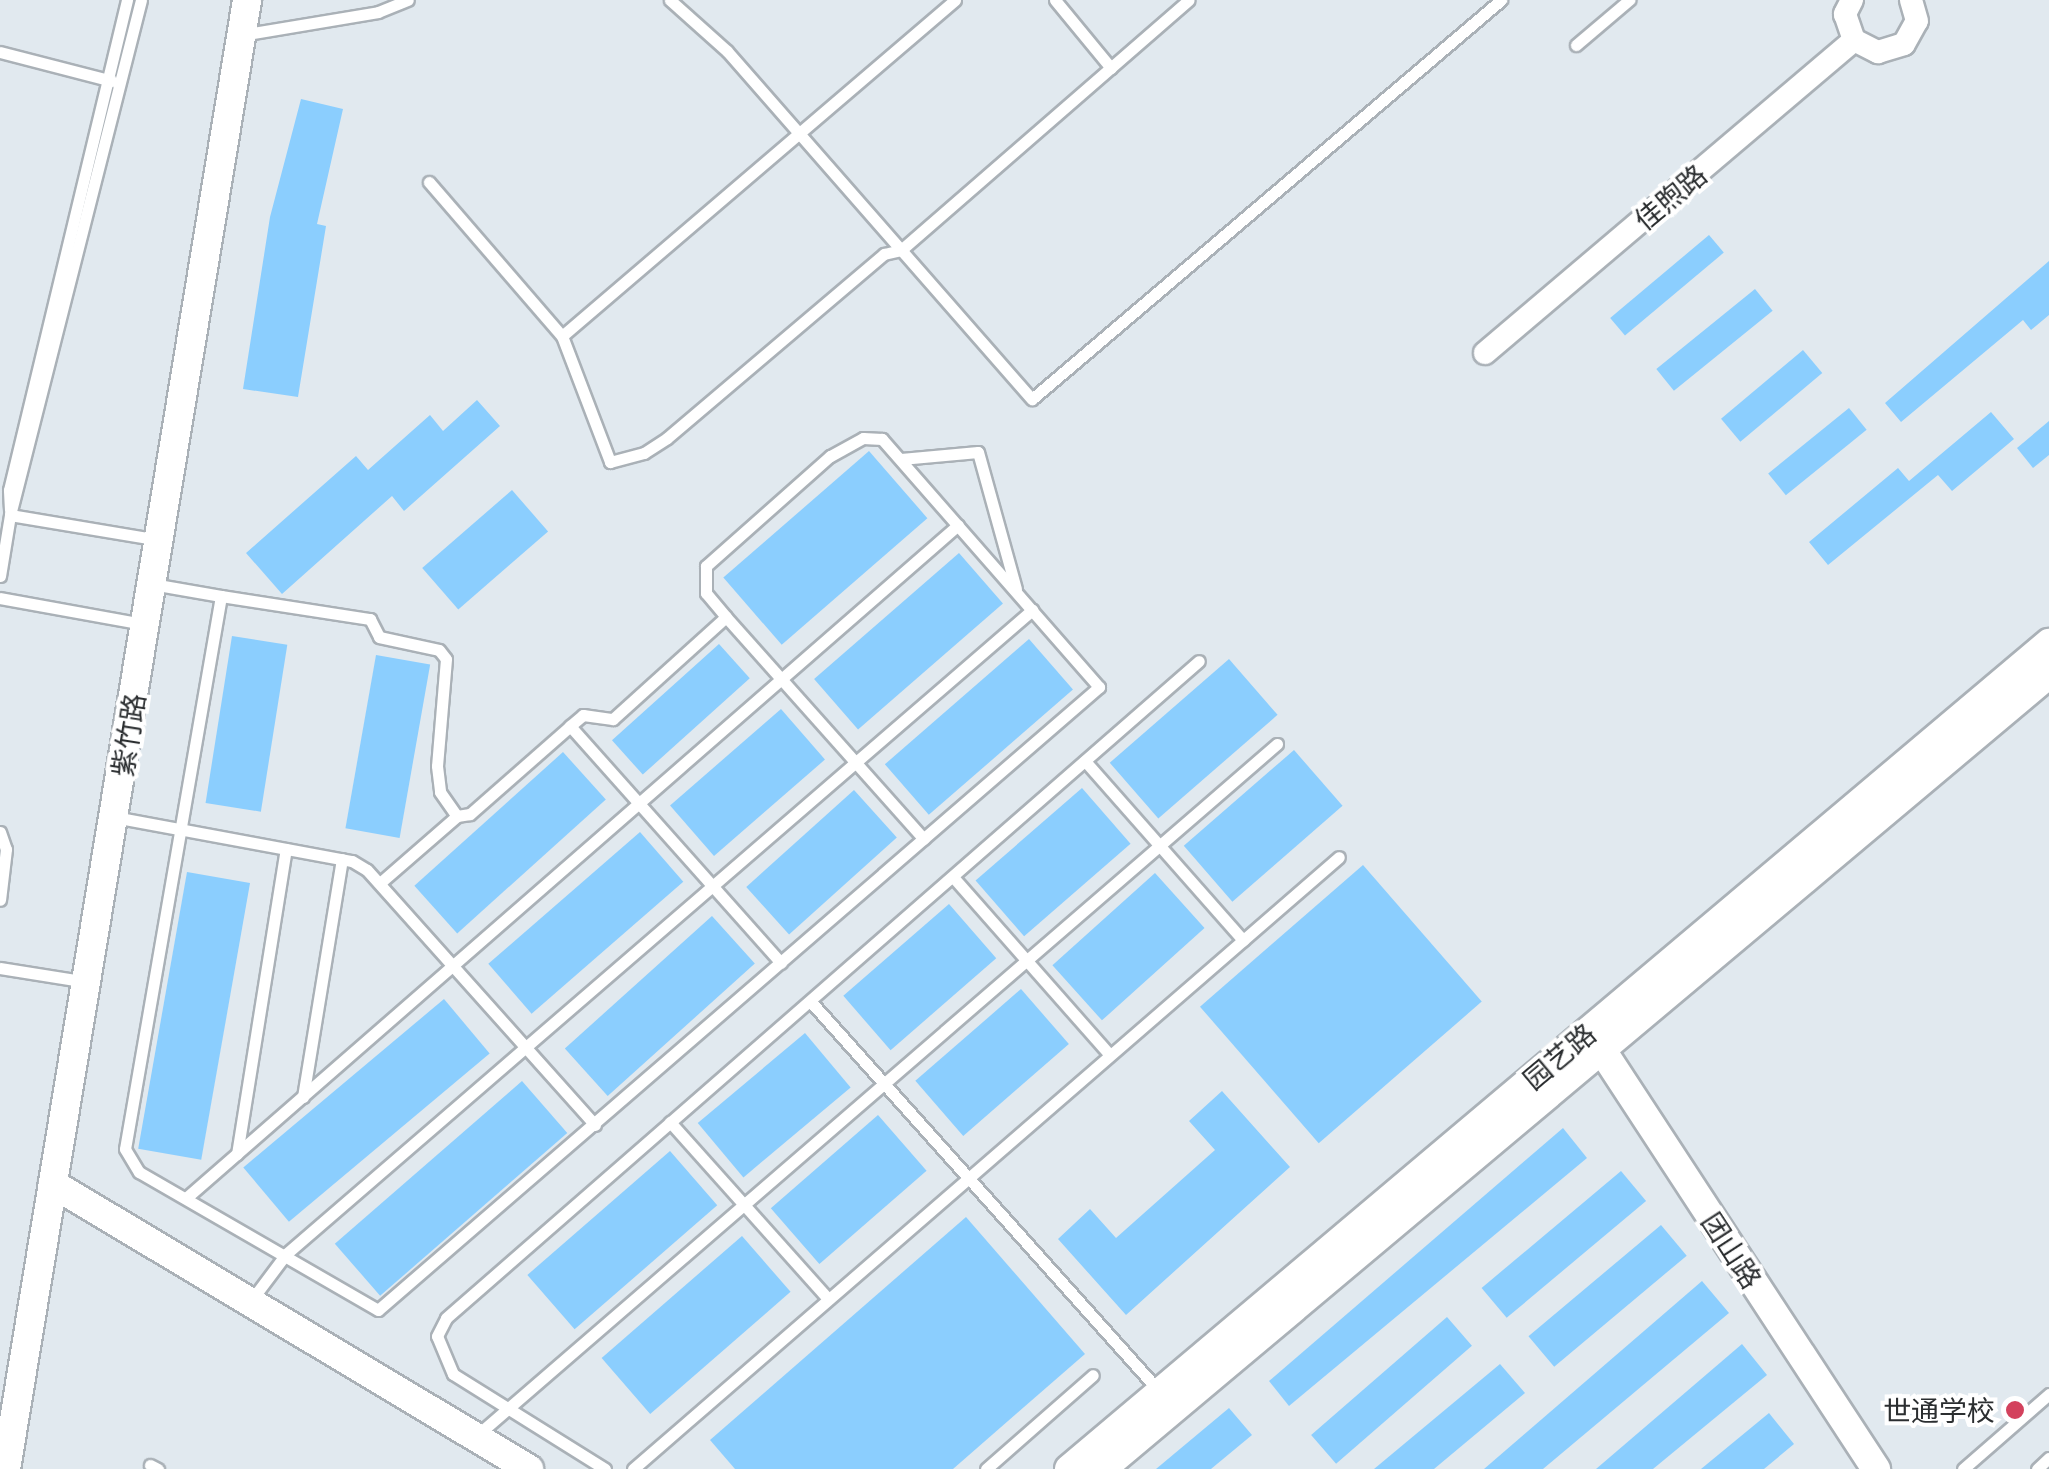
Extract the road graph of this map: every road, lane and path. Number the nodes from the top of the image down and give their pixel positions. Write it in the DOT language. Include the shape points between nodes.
graph roads {
  1 [pos="127,0"];
  2 [pos="141,0"];
  3 [pos="247,0"];
  4 [pos="408,0"];
  5 [pos="670,0"];
  6 [pos="955,0"];
  7 [pos="1054,0"];
  8 [pos="1189,0"];
  9 [pos="1501,0"];
  10 [pos="1629,0"];
  11 [pos="1852,0"];
  12 [pos="1911,0"];
  13 [pos="241,35"];
  14 [pos="1854,40"];
  15 [pos="1576,45"];
  16 [pos="0,52"];
  17 [pos="1112,68"];
  18 [pos="114,82"];
  19 [pos="798,132"];
  20 [pos="429,182"];
  21 [pos="901,250"];
  22 [pos="562,336"];
  23 [pos="1485,353"];
  24 [pos="901,458"];
  25 [pos="5,513"];
  26 [pos="958,524"];
  27 [pos="159,540"];
  28 [pos="1,568"];
  29 [pos="152,584"];
  30 [pos="1017,593"];
  31 [pos="221,596"];
  32 [pos="0,598"];
  33 [pos="1032,610"];
  34 [pos="726,617"];
  35 [pos="146,624"];
  36 [pos="2049,644"];
  37 [pos="1199,661"];
  38 [pos="2049,674"];
  39 [pos="783,678"];
  40 [pos="570,726"];
  41 [pos="1277,744"];
  42 [pos="1085,761"];
  43 [pos="857,762"];
  44 [pos="639,804"];
  45 [pos="457,816"];
  46 [pos="114,817"];
  47 [pos="177,830"];
  48 [pos="0,832"];
  49 [pos="924,839"];
  50 [pos="1160,846"];
  51 [pos="286,850"];
  52 [pos="1338,857"];
  53 [pos="342,859"];
  54 [pos="953,877"];
  55 [pos="380,883"];
  56 [pos="714,888"];
  57 [pos="0,900"];
  58 [pos="1243,940"];
  59 [pos="1027,962"];
  60 [pos="781,963"];
  61 [pos="454,966"];
  62 [pos="0,968"];
  63 [pos="86,982"];
  64 [pos="812,1002"];
  65 [pos="1596,1040"];
  66 [pos="528,1050"];
  67 [pos="1110,1055"];
  68 [pos="885,1086"];
  69 [pos="302,1098"];
  70 [pos="670,1122"];
  71 [pos="595,1125"];
  72 [pos="237,1154"];
  73 [pos="967,1179"];
  74 [pos="53,1184"];
  75 [pos="186,1198"];
  76 [pos="745,1205"];
  77 [pos="286,1254"];
  78 [pos="828,1300"];
  79 [pos="250,1302"];
  80 [pos="1093,1375"];
  81 [pos="1160,1392"];
  82 [pos="2049,1394"];
  83 [pos="508,1408"];
  84 [pos="475,1437"];
  85 [pos="6,1438"];
  86 [pos="998,1458"];
  87 [pos="2049,1458"];
  88 [pos="6,1469"];
  89 [pos="529,1469"];
  90 [pos="605,1469"];
  91 [pos="632,1469"];
  92 [pos="986,1469"];
  93 [pos="1008,1469"];
  94 [pos="1069,1469"];
  95 [pos="1102,1469"];
  96 [pos="1876,1469"];
  97 [pos="1963,1469"];
  98 [pos="2037,1469"];
  1 -- 18 [label="lane"];
  2 -- 18 [label="lane"];
  3 -- 13 [label="street, 紫竹路"];
  4 -- 13 [label="lane" via="378,12"];
  5 -- 19 [label="lane" via="727,50"];
  6 -- 19 [label="lane"];
  7 -- 17 [label="lane"];
  8 -- 17 [label="lane"];
  9 -- 21 [label="lane" via="1032,399"];
  10 -- 15 [label="lane"];
  11 -- 14 [label="street" via="1845,14"];
  12 -- 14 [label="street" via="1916,20 1904,44 1878,52"];
  13 -- 27 [label="street, 紫竹路"];
  14 -- 23 [label="street, 佳煦路"];
  16 -- 18 [label="lane"];
  17 -- 21 [label="lane"];
  18 -- 25 [label="lane"];
  19 -- 21 [label="lane"];
  19 -- 22 [label="lane"];
  20 -- 22 [label="lane"];
  21 -- 22 [label="lane" via="884,254 668,438 610,462"];
  24 -- 26 [label="lane"];
  24 -- 30 [label="lane" via="978,452"];
  24 -- 34 [label="lane" via="882,439 848,443 706,566 706,593"];
  25 -- 27 [label="lane"];
  25 -- 28 [label="lane"];
  26 -- 30 [label="lane"];
  26 -- 39 [label="lane"];
  27 -- 29 [label="street, 紫竹路"];
  29 -- 31 [label="lane"];
  29 -- 35 [label="street, 紫竹路"];
  30 -- 33 [label="lane"];
  31 -- 45 [label="lane" via="370,618 379,637 438,650 449,671 437,766 440,792"];
  31 -- 47 [label="lane"];
  32 -- 35 [label="lane"];
  33 -- 43 [label="lane"];
  33 -- 49 [label="lane" via="1099,687"];
  34 -- 39 [label="lane"];
  34 -- 40 [label="lane" via="613,719 583,715"];
  35 -- 46 [label="street, 紫竹路"];
  36 -- 65 [label="street, 园艺路"];
  37 -- 42 [label="lane"];
  38 -- 65 [label="street, 园艺路"];
  39 -- 43 [label="lane"];
  39 -- 44 [label="lane"];
  40 -- 44 [label="lane"];
  40 -- 45 [label="lane" via="470,814"];
  41 -- 50 [label="lane"];
  42 -- 50 [label="lane"];
  42 -- 54 [label="lane"];
  43 -- 49 [label="lane"];
  43 -- 56 [label="lane"];
  44 -- 56 [label="lane"];
  44 -- 61 [label="lane"];
  45 -- 55 [label="lane"];
  46 -- 47 [label="lane"];
  46 -- 63 [label="street, 紫竹路"];
  47 -- 51 [label="lane"];
  47 -- 75 [label="lane" via="122,1138 139,1172"];
  48 -- 57 [label="lane" via="6,849"];
  49 -- 60 [label="lane"];
  50 -- 58 [label="lane"];
  50 -- 59 [label="lane"];
  51 -- 53 [label="lane"];
  51 -- 72 [label="lane"];
  52 -- 58 [label="lane"];
  53 -- 55 [label="lane"];
  53 -- 69 [label="lane"];
  54 -- 59 [label="lane"];
  54 -- 64 [label="lane"];
  55 -- 61 [label="lane"];
  56 -- 60 [label="lane"];
  56 -- 66 [label="lane"];
  58 -- 67 [label="lane"];
  59 -- 67 [label="lane"];
  59 -- 68 [label="lane"];
  60 -- 71 [label="lane"];
  61 -- 66 [label="lane"];
  61 -- 69 [label="lane"];
  62 -- 63 [label="lane"];
  63 -- 74 [label="street, 紫竹路"];
  64 -- 68 [label="lane"];
  64 -- 70 [label="lane"];
  65 -- 81 [label="street, 园艺路"];
  65 -- 95 [label="street, 园艺路"];
  65 -- 96 [label="street, 团山路"];
  66 -- 71 [label="lane"];
  66 -- 77 [label="lane"];
  67 -- 73 [label="lane"];
  68 -- 73 [label="lane"];
  68 -- 76 [label="lane"];
  69 -- 72 [label="lane"];
  70 -- 76 [label="lane"];
  70 -- 83 [label="lane" via="446,1318 437,1336 453,1374"];
  71 -- 77 [label="lane" via="378,1310"];
  72 -- 75 [label="lane"];
  73 -- 78 [label="lane"];
  73 -- 81 [label="lane"];
  74 -- 79 [label="street"];
  74 -- 85 [label="street, 紫竹路"];
  75 -- 77 [label="lane"];
  76 -- 78 [label="lane"];
  76 -- 83 [label="lane"];
  77 -- 79 [label="lane"];
  78 -- 91 [label="lane"];
  79 -- 84 [label="street"];
  80 -- 86 [label="lane"];
  81 -- 94 [label="street, 园艺路"];
  82 -- 97 [label="lane"];
  83 -- 84 [label="lane"];
  83 -- 90 [label="lane"];
  84 -- 89 [label="street"];
  85 -- 88 [label="street, 紫竹路"];
  86 -- 92 [label="lane"];
  86 -- 93 [label="lane"];
  87 -- 98 [label="lane"];
}
